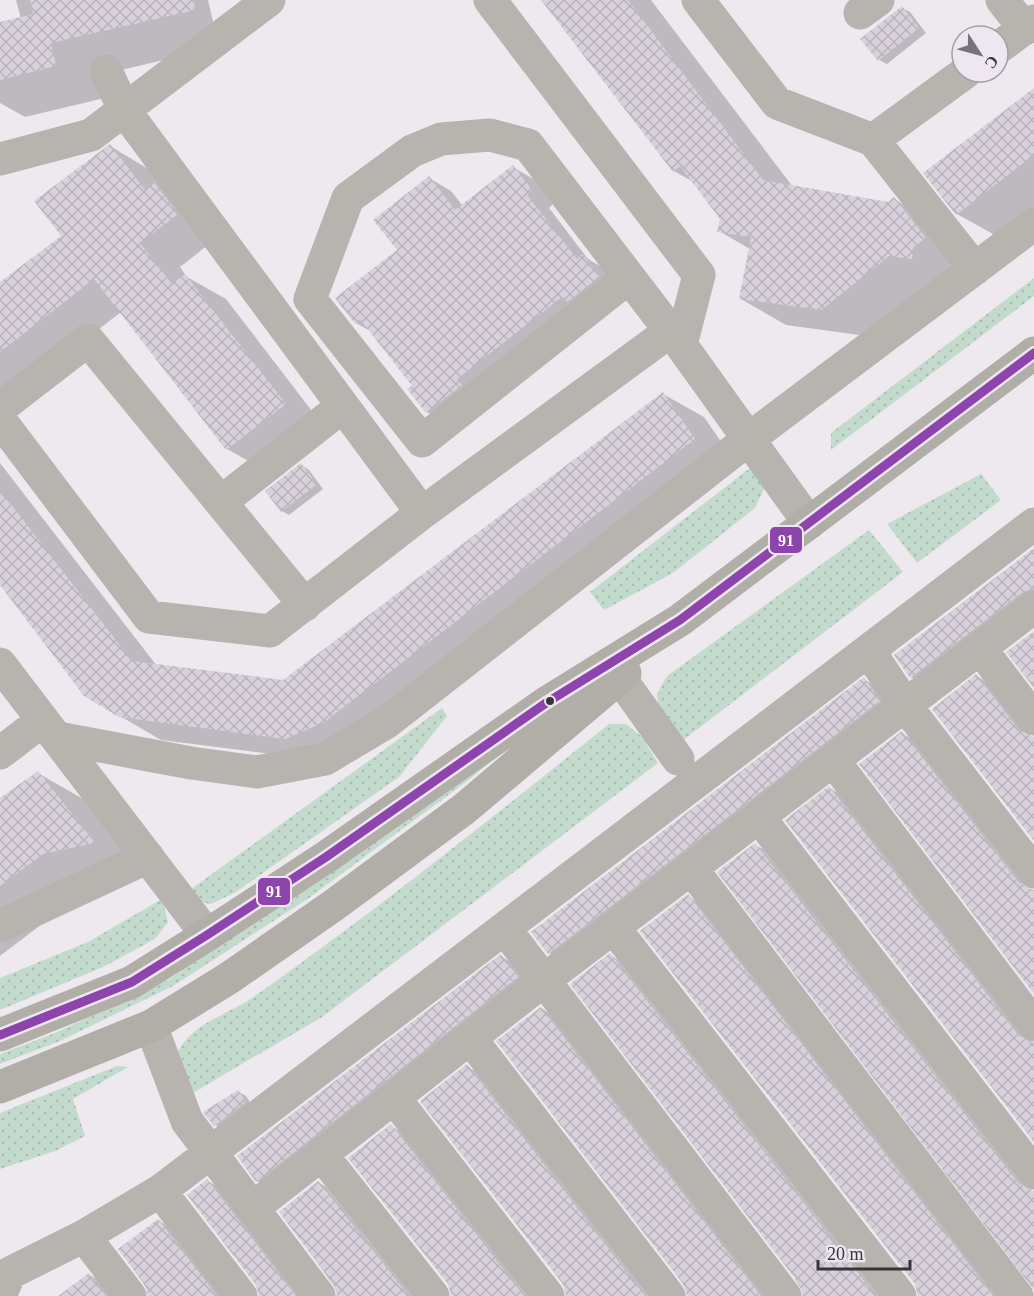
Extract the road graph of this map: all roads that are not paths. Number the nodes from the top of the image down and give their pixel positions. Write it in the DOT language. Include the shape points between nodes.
graph roads {
  1 [pos="270,0"];
  2 [pos="490,0"];
  3 [pos="698,0"];
  4 [pos="1002,0"];
  5 [pos="235,13"];
  6 [pos="1029,25"];
  7 [pos="1010,39"];
  8 [pos="106,71"];
  9 [pos="950,84"];
  10 [pos="125,111"];
  11 [pos="873,140"];
  12 [pos="0,159"];
  13 [pos="1034,224"];
  14 [pos="975,269"];
  15 [pos="628,278"];
  16 [pos="675,339"];
  17 [pos="1034,353"];
  18 [pos="343,406"];
  19 [pos="0,408"];
  20 [pos="0,420"];
  21 [pos="750,438"];
  22 [pos="221,502"];
  23 [pos="422,513"];
  24 [pos="809,523"];
  25 [pos="1034,524"];
  26 [pos="305,605"];
  27 [pos="1034,607"];
  28 [pos="681,620"];
  29 [pos="980,648"];
  30 [pos="869,651"];
  31 [pos="0,664"];
  32 [pos="620,678"];
  33 [pos="905,705"];
  34 [pos="1034,719"];
  35 [pos="51,729"];
  36 [pos="0,753"];
  37 [pos="678,759"];
  38 [pos="833,760"];
  39 [pos="759,817"];
  40 [pos="148,857"];
  41 [pos="692,868"];
  42 [pos="1034,872"];
  43 [pos="0,927"];
  44 [pos="614,928"];
  45 [pos="505,929"];
  46 [pos="207,935"];
  47 [pos="543,981"];
  48 [pos="1034,1025"];
  49 [pos="151,1026"];
  50 [pos="0,1035"];
  51 [pos="470,1038"];
  52 [pos="0,1087"];
  53 [pos="394,1098"];
  54 [pos="211,1152"];
  55 [pos="322,1155"];
  56 [pos="1034,1173"];
  57 [pos="160,1191"];
  58 [pos="253,1208"];
  59 [pos="84,1236"];
  60 [pos="11,1288"];
  61 [pos="130,1296"];
  62 [pos="241,1296"];
  63 [pos="319,1296"];
  64 [pos="433,1296"];
  65 [pos="548,1296"];
  66 [pos="669,1296"];
  67 [pos="785,1296"];
  68 [pos="900,1296"];
  69 [pos="1017,1296"];
  1 -- 5 [label="lane"];
  2 -- 16 [label="lane" via="699,275"];
  3 -- 11 [label="lane" via="777,103"];
  4 -- 6 [label="lane"];
  5 -- 10 [label="lane"];
  6 -- 7 [label="lane"];
  8 -- 10 [label="lane"];
  9 -- 11 [label="lane"];
  10 -- 12 [label="lane" via="91,135"];
  10 -- 18 [label="lane"];
  11 -- 14 [label="lane"];
  13 -- 14 [label="lane"];
  14 -- 21 [label="lane"];
  15 -- 15 [label="lane" via="528,145 490,135 441,139 412,150 348,198 310,299 422,441"];
  15 -- 16 [label="lane"];
  16 -- 21 [label="lane"];
  16 -- 23 [label="lane"];
  17 -- 24 [label="main road"];
  18 -- 22 [label="lane"];
  18 -- 23 [label="lane"];
  19 -- 22 [label="lane" via="88,340"];
  20 -- 26 [label="lane" via="149,617 270,631"];
  21 -- 24 [label="lane"];
  21 -- 35 [label="lane" via="387,722 325,759 257,772 191,764"];
  22 -- 26 [label="lane"];
  23 -- 26 [label="lane"];
  24 -- 28 [label="main road"];
  25 -- 30 [label="lane"];
  27 -- 29 [label="lane"];
  28 -- 32 [label="main road"];
  28 -- 46 [label="main road" via="537,709"];
  29 -- 33 [label="lane"];
  29 -- 34 [label="lane"];
  30 -- 33 [label="lane"];
  30 -- 45 [label="lane"];
  31 -- 35 [label="lane"];
  32 -- 37 [label="lane"];
  32 -- 49 [label="main road" via="464,809 325,912"];
  33 -- 38 [label="lane"];
  33 -- 42 [label="lane"];
  35 -- 36 [label="lane"];
  35 -- 40 [label="lane"];
  38 -- 39 [label="lane"];
  38 -- 48 [label="lane"];
  39 -- 41 [label="lane"];
  39 -- 56 [label="lane"];
  40 -- 43 [label="lane"];
  40 -- 46 [label="lane"];
  41 -- 44 [label="lane"];
  41 -- 69 [label="lane"];
  44 -- 47 [label="lane"];
  44 -- 68 [label="lane"];
  45 -- 47 [label="lane"];
  45 -- 54 [label="lane"];
  46 -- 50 [label="main road" via="132,982"];
  47 -- 51 [label="lane"];
  47 -- 67 [label="lane"];
  49 -- 52 [label="main road"];
  49 -- 54 [label="lane" via="187,1120"];
  51 -- 53 [label="lane"];
  51 -- 66 [label="lane"];
  53 -- 55 [label="lane"];
  53 -- 65 [label="lane"];
  54 -- 57 [label="lane"];
  54 -- 58 [label="lane"];
  55 -- 58 [label="lane"];
  55 -- 64 [label="lane"];
  57 -- 59 [label="lane"];
  57 -- 62 [label="lane"];
  58 -- 63 [label="lane"];
  59 -- 60 [label="lane"];
  59 -- 61 [label="lane"];
}
